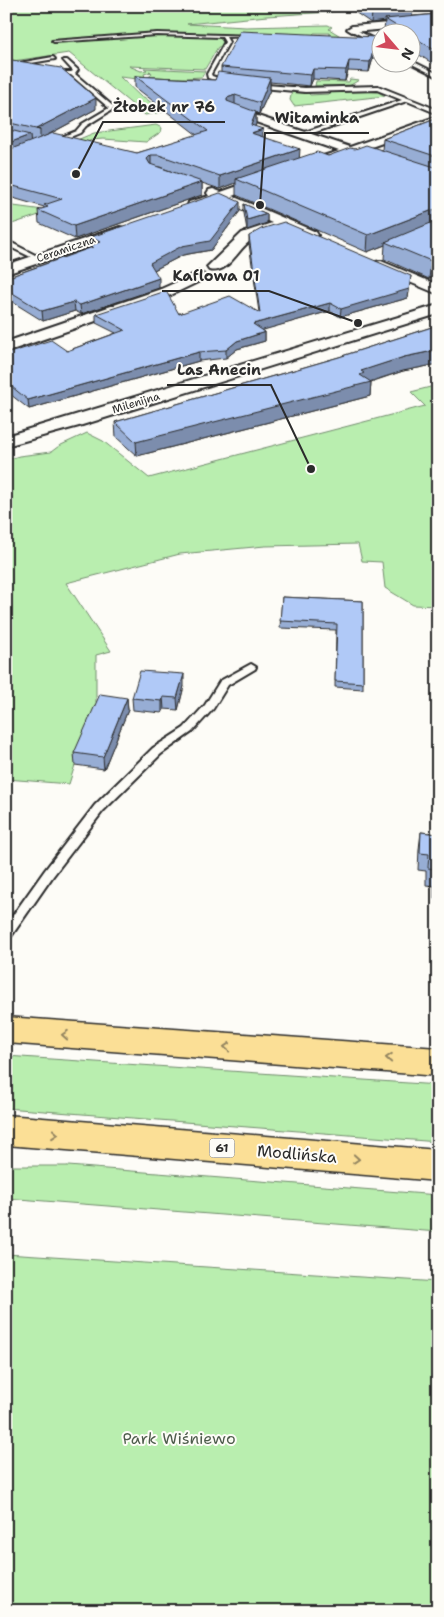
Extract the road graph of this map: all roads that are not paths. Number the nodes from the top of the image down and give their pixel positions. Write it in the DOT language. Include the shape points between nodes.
graph roads {
  1 [pos="438,22"];
  2 [pos="352,29"];
  3 [pos="223,36"];
  4 [pos="260,38"];
  5 [pos="372,40"];
  6 [pos="54,42"];
  7 [pos="53,58"];
  8 [pos="65,62"];
  9 [pos="6,64"];
  10 [pos="15,64"];
  11 [pos="422,67"];
  12 [pos="26,68"];
  13 [pos="44,71"];
  14 [pos="72,74"];
  15 [pos="438,76"];
  16 [pos="236,84"];
  17 [pos="245,85"];
  18 [pos="406,100"];
  19 [pos="234,111"];
  20 [pos="438,112"];
  21 [pos="438,119"];
  22 [pos="304,134"];
  23 [pos="42,146"];
  24 [pos="350,150"];
  25 [pos="366,156"];
  26 [pos="313,163"];
  27 [pos="277,176"];
  28 [pos="204,189"];
  29 [pos="222,196"];
  30 [pos="182,210"];
  31 [pos="284,223"];
  32 [pos="131,227"];
  33 [pos="326,241"];
  34 [pos="6,242"];
  35 [pos="18,248"];
  36 [pos="6,252"];
  37 [pos="384,252"];
  38 [pos="39,259"];
  39 [pos="6,270"];
  40 [pos="438,290"];
  41 [pos="438,309"];
  42 [pos="6,347"];
  43 [pos="6,441"];
  44 [pos="251,667"];
  45 [pos="6,935"];
  46 [pos="6,1030"];
  47 [pos="438,1062"];
  48 [pos="6,1130"];
  49 [pos="438,1166"];
  1 -- 2 [label="street"];
  2 -- 5 [label="lane"];
  3 -- 4 [label="lane"];
  3 -- 6 [label="lane" via="157,34"];
  3 -- 16 [label="lane" via="227,42 209,74 215,80"];
  7 -- 10 [label="lane"];
  8 -- 14 [label="lane" via="76,71"];
  9 -- 10 [label="lane"];
  10 -- 12 [label="lane"];
  11 -- 15 [label="lane"];
  13 -- 14 [label="lane"];
  14 -- 23 [label="lane" via="112,108 78,132"];
  17 -- 18 [label="lane" via="305,90 378,88"];
  18 -- 20 [label="lane"];
  18 -- 22 [label="lane"];
  19 -- 22 [label="street"];
  21 -- 24 [label="street"];
  22 -- 24 [label="street"];
  24 -- 25 [label="street"];
  24 -- 26 [label="street"];
  27 -- 29 [label="street"];
  28 -- 29 [label="street"];
  29 -- 30 [label="street"];
  29 -- 31 [label="street"];
  31 -- 33 [label="street"];
  31 -- 42 [label="street" via="247,236 222,262 214,267 205,265 193,269 193,273 199,276 166,292"];
  32 -- 38 [label="street, Ceramiczna"];
  34 -- 35 [label="lane"];
  35 -- 36 [label="lane"];
  35 -- 38 [label="lane"];
  37 -- 40 [label="street" via="367,259"];
  38 -- 39 [label="street, Ceramiczna"];
  41 -- 43 [label="street, Milenijna"];
  44 -- 45 [label="lane" via="224,683 210,707 188,730 157,751 99,808"];
  47 -- 46 [label="main road, one-way"];
  48 -- 49 [label="main road, Modlińska / 61, one-way"];
}
